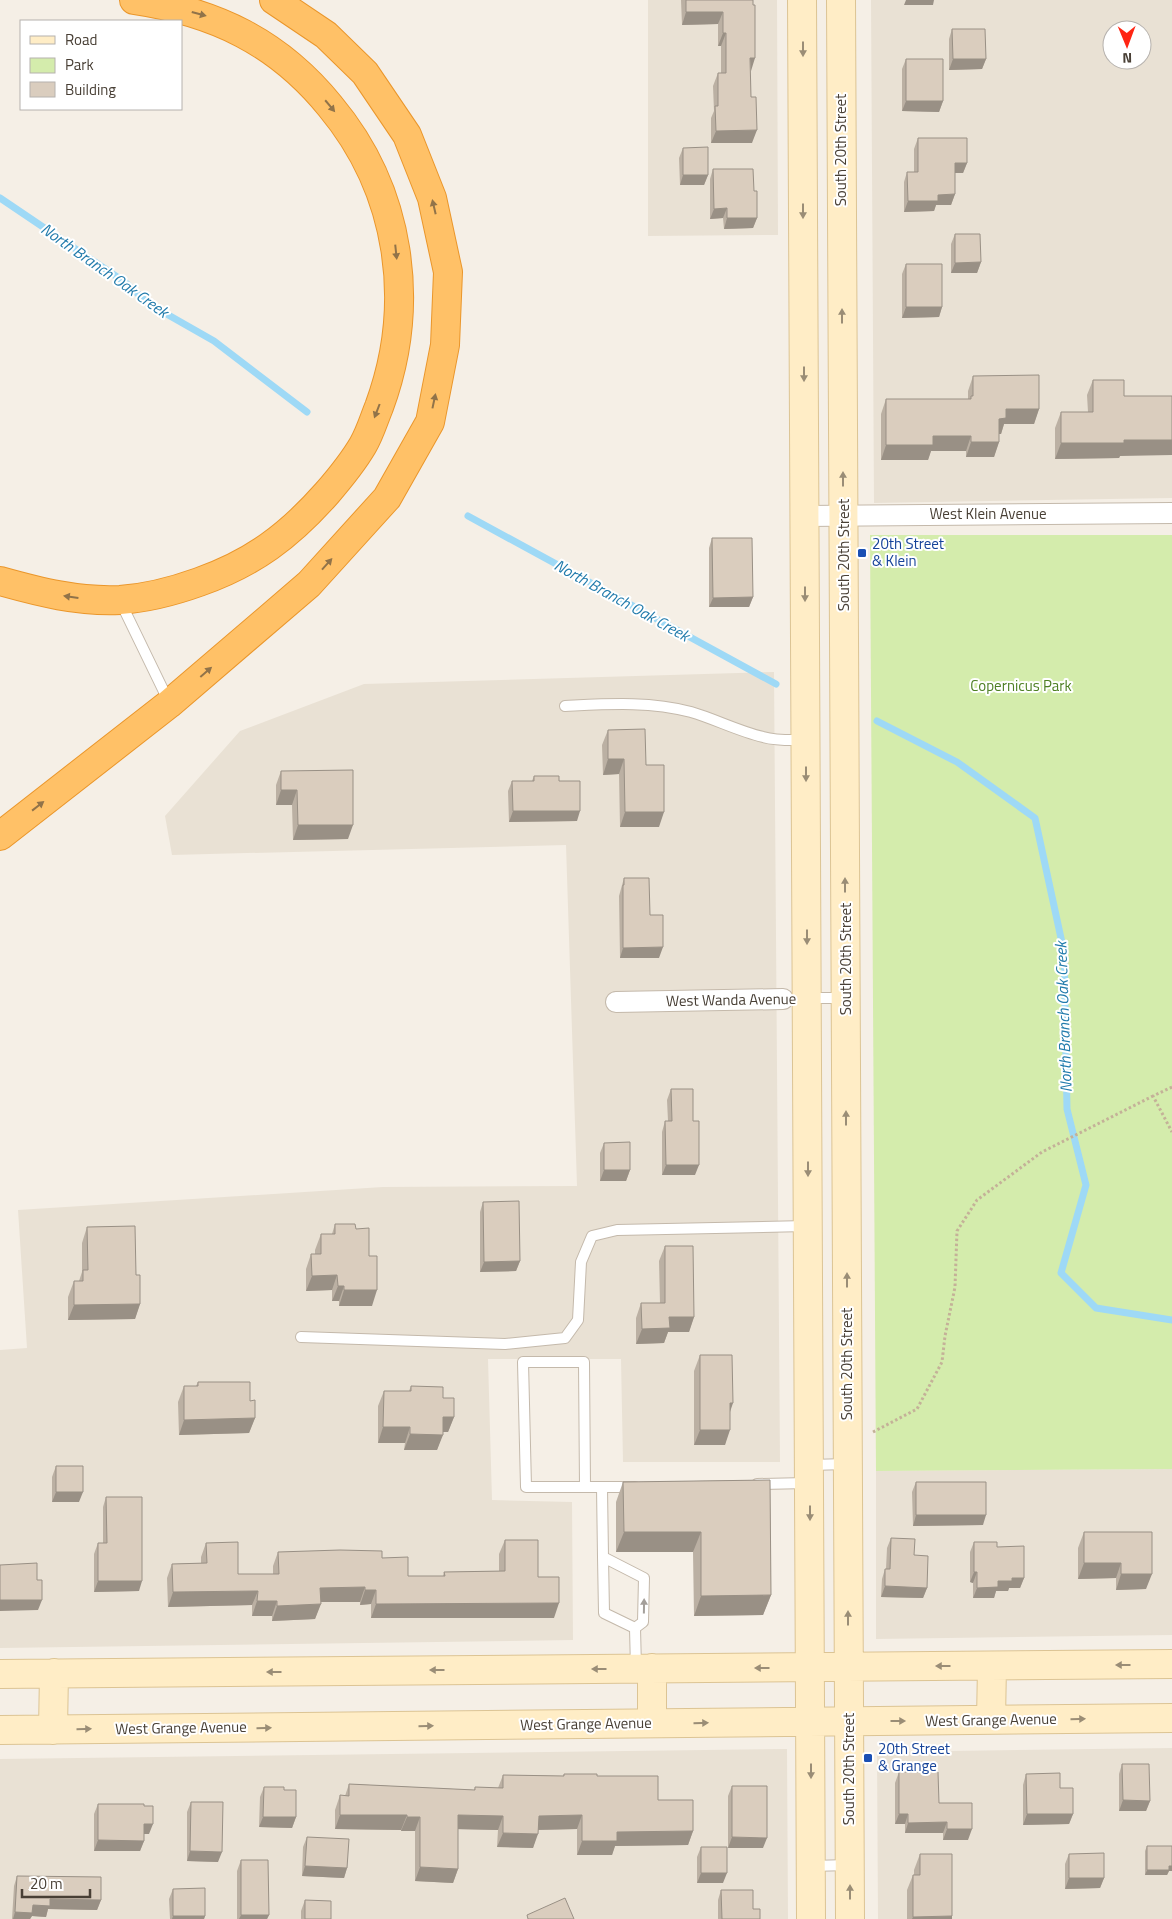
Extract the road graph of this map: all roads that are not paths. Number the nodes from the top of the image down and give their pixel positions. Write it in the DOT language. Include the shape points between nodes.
graph roads {
  1 [pos="134,0"];
  2 [pos="274,0"];
  3 [pos="802,0"];
  4 [pos="840,0"];
  5 [pos="1172,513"];
  6 [pos="844,515"];
  7 [pos="804,516"];
  8 [pos="0,581"];
  9 [pos="119,600"];
  10 [pos="169,704"];
  11 [pos="565,706"];
  12 [pos="806,740"];
  13 [pos="0,836"];
  14 [pos="846,998"];
  15 [pos="795,999"];
  16 [pos="616,1002"];
  17 [pos="808,1226"];
  18 [pos="301,1337"];
  19 [pos="848,1464"];
  20 [pos="810,1474"];
  21 [pos="747,1484"];
  22 [pos="650,1486"];
  23 [pos="602,1487"];
  24 [pos="585,1488"];
  25 [pos="603,1557"];
  26 [pos="635,1628"];
  27 [pos="1172,1664"];
  28 [pos="848,1666"];
  29 [pos="992,1666"];
  30 [pos="811,1667"];
  31 [pos="644,1669"];
  32 [pos="54,1673"];
  33 [pos="0,1674"];
  34 [pos="1172,1718"];
  35 [pos="991,1720"];
  36 [pos="849,1721"];
  37 [pos="811,1722"];
  38 [pos="652,1723"];
  39 [pos="0,1730"];
  40 [pos="53,1730"];
  41 [pos="850,1865"];
  42 [pos="811,1866"];
  43 [pos="812,1919"];
  44 [pos="850,1919"];
  1 -- 9 [label="highway, one-way" via="208,17 249,36 288,62 347,126 368,162 384,201 394,237 400,315 388,383 364,443 345,473 304,519 257,555 225,573 160,594"];
  10 -- 2 [label="highway, one-way" via="309,584 387,498 430,422 446,345 448,272 432,198 407,136 366,73 326,35"];
  3 -- 7 [label="street, one-way"];
  6 -- 4 [label="street, South 20th Street, one-way"];
  5 -- 6 [label="street, West Klein Avenue"];
  6 -- 7 [label="street, West Klein Avenue"];
  14 -- 6 [label="street, South 20th Street, one-way"];
  7 -- 12 [label="street, one-way"];
  9 -- 8 [label="highway, one-way" via="74,598"];
  9 -- 10 [label="lane"];
  13 -- 10 [label="highway, one-way"];
  11 -- 12 [label="lane" via="638,703 663,706 691,712 763,737"];
  12 -- 15 [label="street, one-way"];
  14 -- 15 [label="lane, West Wanda Avenue"];
  19 -- 14 [label="street, South 20th Street, one-way"];
  15 -- 16 [label="street, West Wanda Avenue"];
  15 -- 17 [label="street, one-way"];
  17 -- 18 [label="lane" via="617,1230 592,1236 582,1262 578,1320 565,1338 505,1344"];
  17 -- 20 [label="street"];
  19 -- 20 [label="lane"];
  28 -- 19 [label="street, South 20th Street, one-way"];
  20 -- 21 [label="lane"];
  20 -- 30 [label="street, one-way"];
  22 -- 23 [label="lane"];
  23 -- 24 [label="lane"];
  23 -- 25 [label="lane"];
  24 -- 24 [label="lane" via="526,1487 523,1362 584,1362"];
  25 -- 26 [label="lane" via="604,1613"];
  26 -- 25 [label="lane, one-way" via="643,1622 644,1578"];
  26 -- 31 [label="lane"];
  27 -- 29 [label="street, one-way"];
  29 -- 28 [label="street, one-way"];
  28 -- 30 [label="street"];
  28 -- 36 [label="street, South 20th Street"];
  29 -- 35 [label="street"];
  30 -- 31 [label="street, one-way"];
  30 -- 37 [label="street"];
  31 -- 32 [label="street, one-way"];
  31 -- 38 [label="street"];
  32 -- 33 [label="street"];
  32 -- 40 [label="street"];
  35 -- 34 [label="street, West Grange Avenue, one-way"];
  36 -- 35 [label="street, West Grange Avenue, one-way"];
  36 -- 37 [label="street, West Grange Avenue"];
  36 -- 41 [label="street, South 20th Street"];
  38 -- 37 [label="street, West Grange Avenue, one-way"];
  37 -- 42 [label="street, one-way"];
  40 -- 38 [label="street, West Grange Avenue, one-way"];
  39 -- 40 [label="street, West Grange Avenue"];
  41 -- 42 [label="lane"];
  44 -- 41 [label="street, South 20th Street, one-way"];
  42 -- 43 [label="street"];
}
